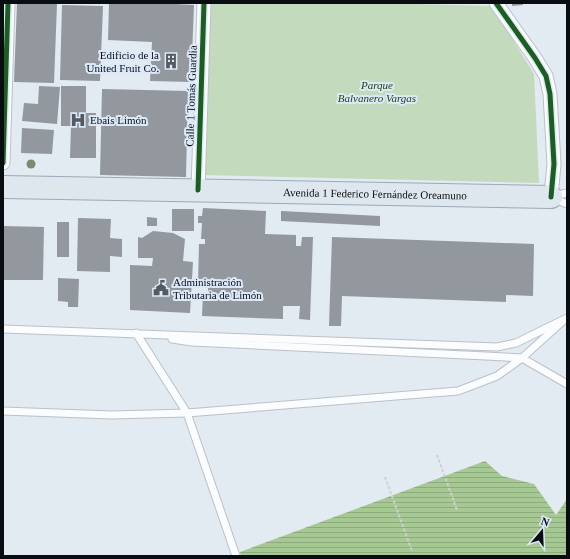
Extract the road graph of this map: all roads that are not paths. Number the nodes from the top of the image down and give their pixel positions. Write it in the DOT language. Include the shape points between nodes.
graph roads {
  1 [pos="8,3"];
  2 [pos="204,3"];
  3 [pos="496,3"];
  4 [pos="3,162"];
  5 [pos="3,174"];
  6 [pos="3,187"];
  7 [pos="198,190"];
  8 [pos="562,198"];
  9 [pos="565,320"];
  10 [pos="3,329"];
  11 [pos="136,333"];
  12 [pos="522,358"];
  13 [pos="567,384"];
  14 [pos="3,411"];
  15 [pos="187,413"];
  16 [pos="236,556"];
  1 -- 4 [label="street"];
  2 -- 7 [label="street, Calle 1 Tomás Guardia"];
  3 -- 8 [label="street" via="546,76 550,94 554,164"];
  5 -- 7 [label="highway, Avenida 1 Federico Fernández Oreamuno"];
  6 -- 7 [label="highway, Avenida 1 Federico Fernández Oreamuno"];
  7 -- 8 [label="highway, Avenida 1 Federico Fernández Oreamuno"];
  9 -- 11 [label="lane" via="516,343 497,347"];
  9 -- 12 [label="lane"];
  10 -- 11 [label="lane"];
  11 -- 12 [label="lane" via="192,342"];
  11 -- 15 [label="lane"];
  12 -- 13 [label="lane"];
  12 -- 15 [label="lane" via="497,376 458,391"];
  14 -- 15 [label="lane" via="112,415"];
  15 -- 16 [label="lane"];
}
